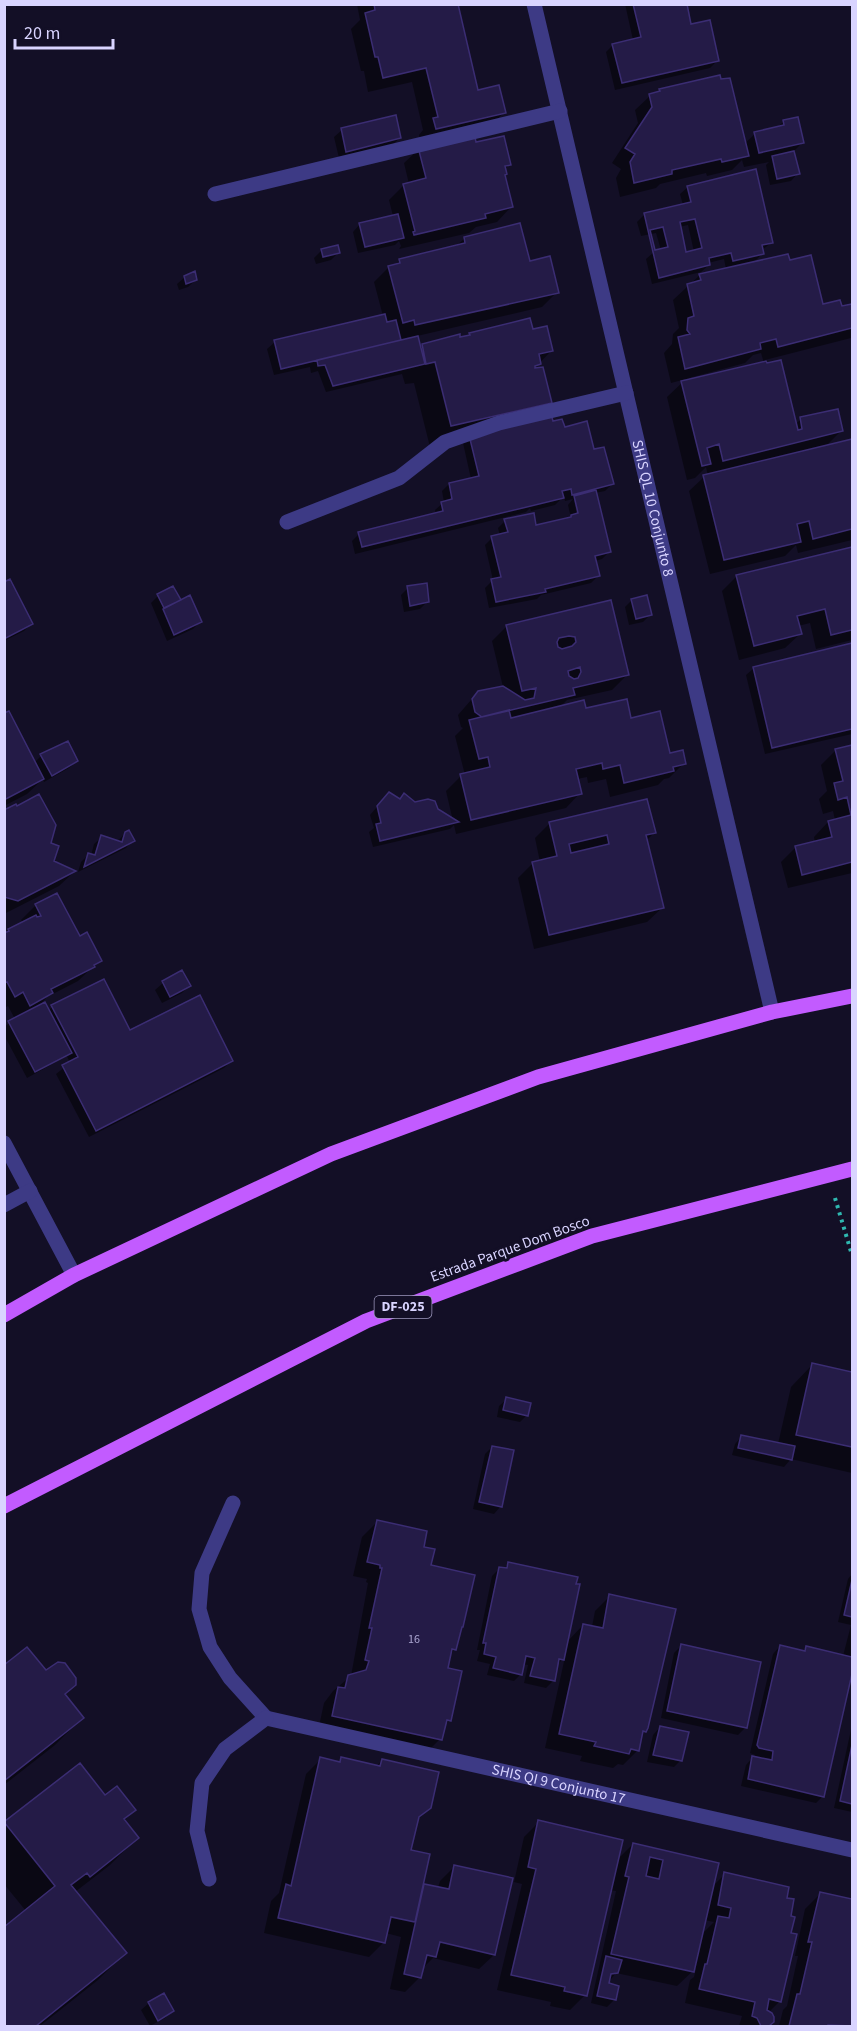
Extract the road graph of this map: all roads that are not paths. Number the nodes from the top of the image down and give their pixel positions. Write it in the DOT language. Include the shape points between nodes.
graph roads {
  1 [pos="534,4"];
  2 [pos="560,111"];
  3 [pos="215,194"];
  4 [pos="626,393"];
  5 [pos="286,522"];
  6 [pos="852,996"];
  7 [pos="772,1012"];
  8 [pos="4,1143"];
  9 [pos="852,1169"];
  10 [pos="30,1191"];
  11 [pos="4,1205"];
  12 [pos="74,1275"];
  13 [pos="4,1315"];
  14 [pos="233,1503"];
  15 [pos="4,1506"];
  16 [pos="266,1718"];
  17 [pos="852,1850"];
  18 [pos="209,1880"];
  1 -- 2 [label="street, SHIS QL 10 Conjunto 8"];
  2 -- 3 [label="street"];
  2 -- 4 [label="street, SHIS QL 10 Conjunto 8"];
  4 -- 5 [label="street" via="499,423 446,442 399,478"];
  4 -- 7 [label="street, SHIS QL 10 Conjunto 8"];
  6 -- 7 [label="main road"];
  7 -- 12 [label="main road" via="538,1077 331,1154"];
  8 -- 10 [label="street"];
  9 -- 15 [label="main road, Estrada Parque Dom Bosco / DF-025" via="592,1236 366,1321"];
  10 -- 11 [label="street"];
  10 -- 12 [label="street"];
  12 -- 13 [label="main road"];
  14 -- 16 [label="street" via="202,1573 199,1609 210,1647 230,1678"];
  16 -- 17 [label="street, SHIS QI 9 Conjunto 17"];
  16 -- 18 [label="street" via="225,1749 201,1783 197,1831"];
}
